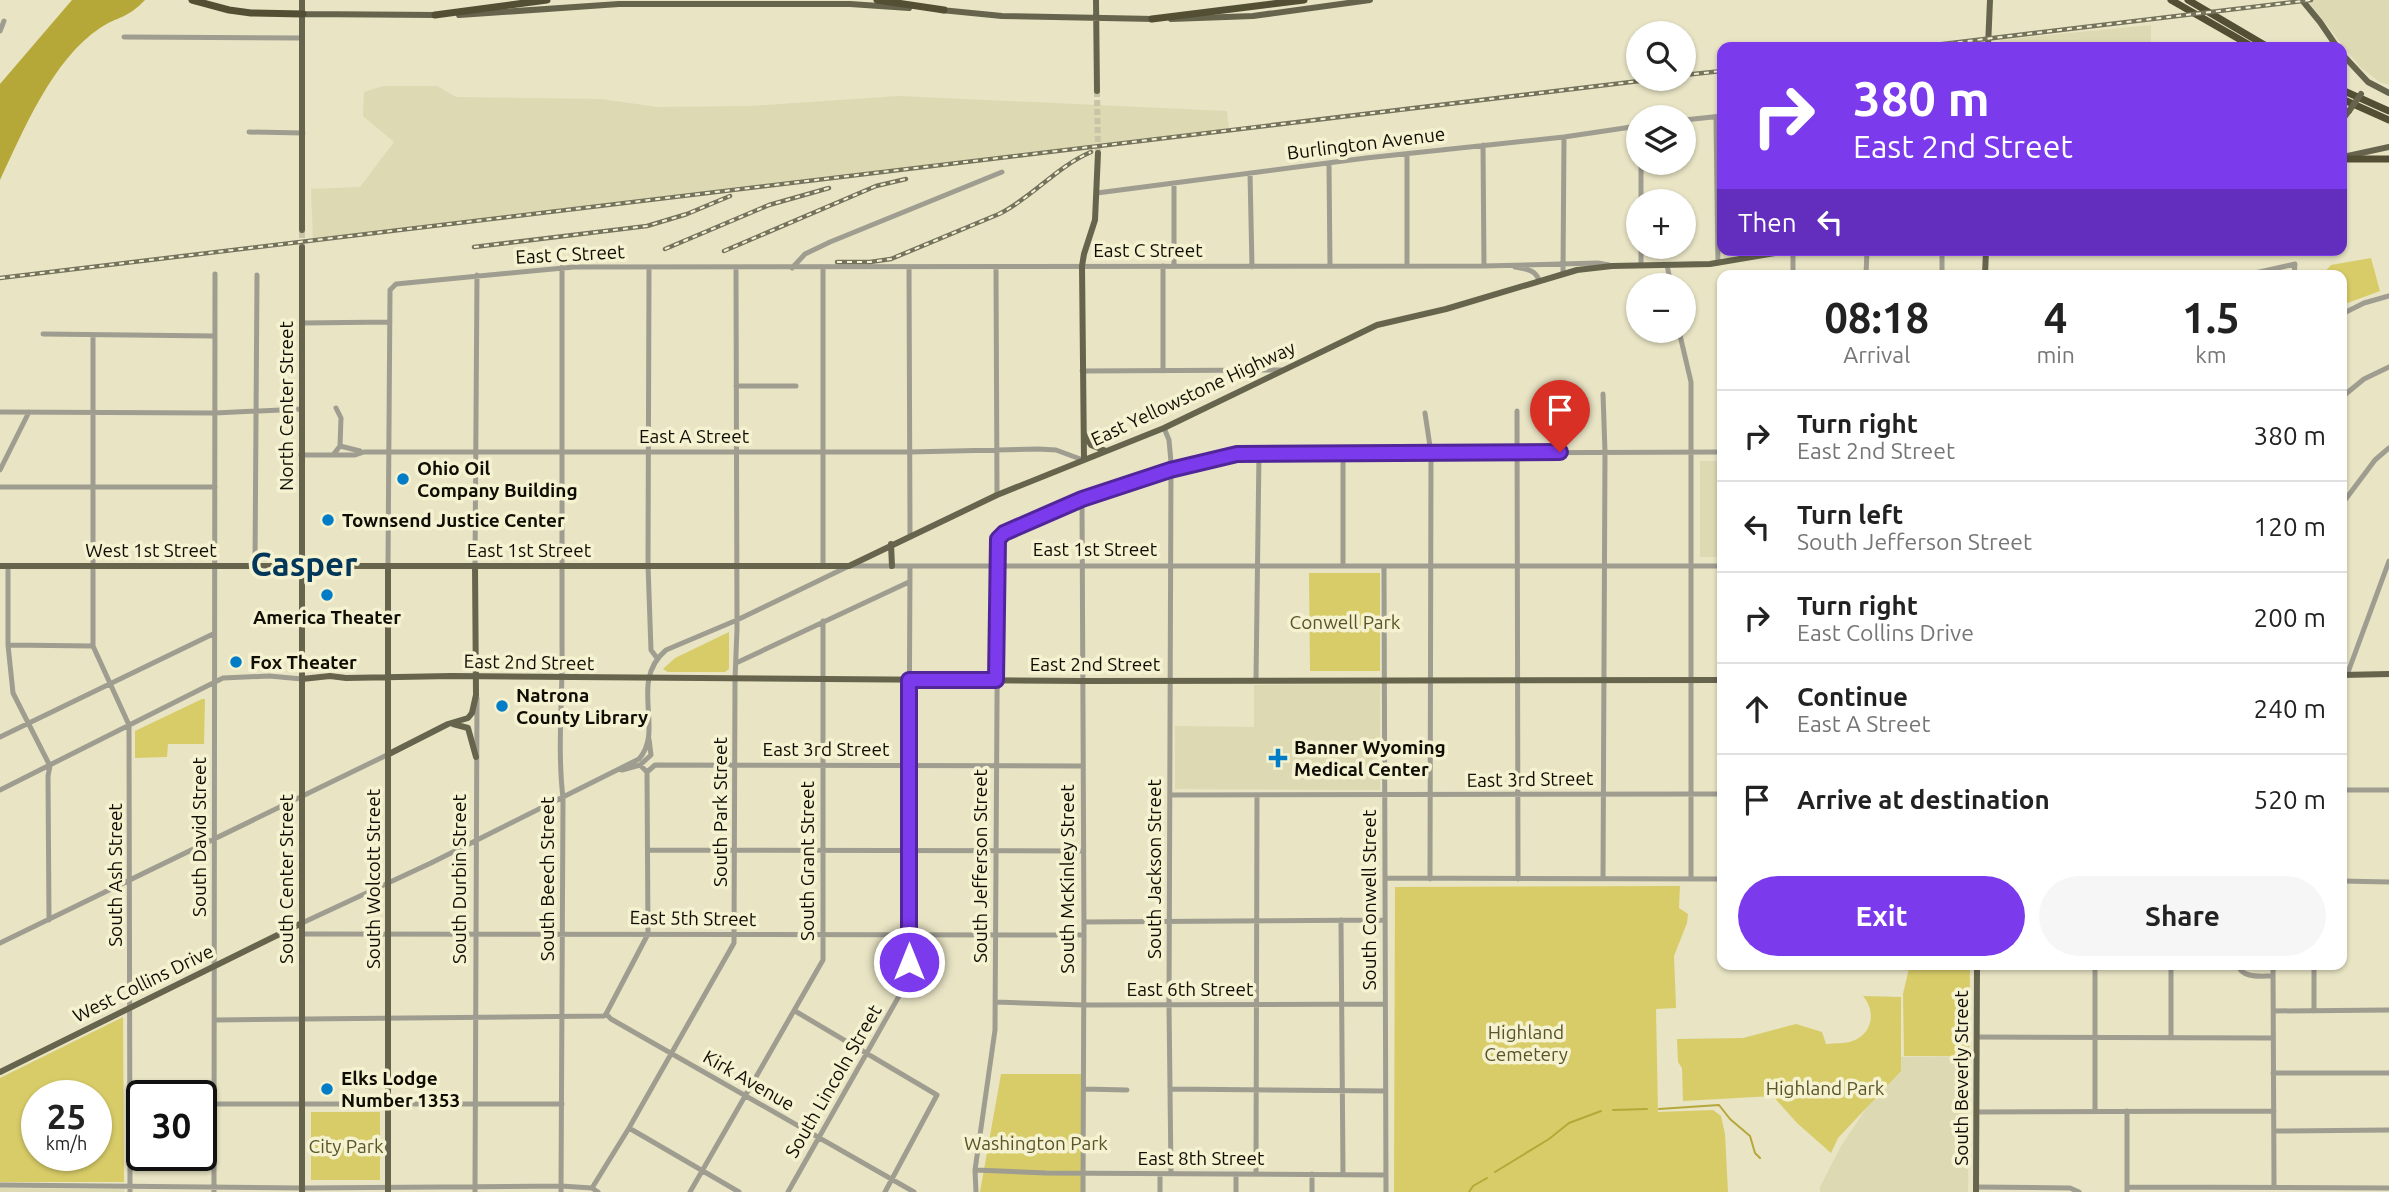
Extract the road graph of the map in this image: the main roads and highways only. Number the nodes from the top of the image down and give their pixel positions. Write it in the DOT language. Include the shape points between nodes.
graph roads {
  1 [pos="192,0"];
  2 [pos="302,0"];
  3 [pos="547,0"];
  4 [pos="877,0"];
  5 [pos="1096,0"];
  6 [pos="1304,0"];
  7 [pos="1370,0"];
  8 [pos="1990,0"];
  9 [pos="2171,0"];
  10 [pos="2189,0"];
  11 [pos="2302,0"];
  12 [pos="944,10"];
  13 [pos="303,14"];
  14 [pos="435,15"];
  15 [pos="1096,19"];
  16 [pos="1152,19"];
  17 [pos="1988,42"];
  18 [pos="2244,42"];
  19 [pos="2260,42"];
  20 [pos="2334,42"];
  21 [pos="2347,59"];
  22 [pos="2368,82"];
  23 [pos="1097,90"];
  24 [pos="2347,92"];
  25 [pos="2389,93"];
  26 [pos="2347,101"];
  27 [pos="2389,111"];
  28 [pos="2347,114"];
  29 [pos="2389,120"];
  30 [pos="2386,148"];
  31 [pos="1098,153"];
  32 [pos="2347,157"];
  33 [pos="2347,158"];
  34 [pos="2389,159"];
  35 [pos="302,230"];
  36 [pos="302,247"];
  37 [pos="1758,256"];
  38 [pos="1084,431"];
  39 [pos="1108,452"];
  40 [pos="1084,460"];
  41 [pos="891,544"];
  42 [pos="0,566"];
  43 [pos="301,566"];
  44 [pos="388,566"];
  45 [pos="475,566"];
  46 [pos="849,566"];
  47 [pos="892,566"];
  48 [pos="2389,674"];
  49 [pos="2347,675"];
  50 [pos="388,677"];
  51 [pos="476,677"];
  52 [pos="302,679"];
  53 [pos="1717,680"];
  54 [pos="448,724"];
  55 [pos="389,754"];
  56 [pos="476,757"];
  57 [pos="302,923"];
  58 [pos="1977,970"];
  59 [pos="0,1072"];
  60 [pos="388,1189"];
  61 [pos="302,1190"];
  62 [pos="1976,1190"];
  1 -- 13 [label="highway" via="251,13"];
  2 -- 13 [label="main road"];
  3 -- 14 [label="highway"];
  4 -- 12 [label="highway"];
  5 -- 15 [label="main road"];
  6 -- 16 [label="highway"];
  7 -- 16 [label="main road" via="1252,16"];
  8 -- 17 [label="main road"];
  9 -- 18 [label="highway"];
  10 -- 19 [label="highway"];
  11 -- 20 [label="main road"];
  12 -- 14 [label="main road" via="850,4 619,4"];
  12 -- 15 [label="main road"];
  13 -- 14 [label="main road"];
  13 -- 35 [label="main road"];
  15 -- 16 [label="main road"];
  15 -- 23 [label="main road"];
  21 -- 22 [label="main road"];
  22 -- 25 [label="main road"];
  22 -- 28 [label="main road, bridge"];
  24 -- 27 [label="highway"];
  26 -- 29 [label="highway"];
  30 -- 32 [label="main road"];
  31 -- 38 [label="main road" via="1095,220 1083,266"];
  33 -- 34 [label="highway"];
  36 -- 43 [label="main road, North Center Street"];
  37 -- 39 [label="main road, East Yellowstone Highway" via="1563,273 1377,325"];
  38 -- 39 [label="main road" via="1091,445"];
  38 -- 40 [label="main road"];
  39 -- 40 [label="main road, East Yellowstone Highway"];
  40 -- 41 [label="main road, East Yellowstone Highway"];
  41 -- 46 [label="main road, East Yellowstone Highway"];
  41 -- 47 [label="main road"];
  42 -- 43 [label="main road, West 1st Street"];
  43 -- 44 [label="main road, East 1st Street"];
  43 -- 52 [label="main road, South Center Street"];
  44 -- 45 [label="main road, East 1st Street"];
  44 -- 50 [label="main road, South Wolcott Street"];
  45 -- 46 [label="main road, East 1st Street"];
  45 -- 51 [label="main road, South Durbin Street"];
  48 -- 49 [label="main road"];
  50 -- 51 [label="main road, East 2nd Street"];
  50 -- 52 [label="main road, East 2nd Street"];
  50 -- 55 [label="main road, South Wolcott Street"];
  51 -- 53 [label="main road, East 2nd Street"];
  51 -- 54 [label="main road, South Durbin Street" via="470,717"];
  52 -- 57 [label="main road, South Center Street"];
  54 -- 55 [label="main road"];
  54 -- 56 [label="main road" via="468,728"];
  55 -- 60 [label="main road, South Wolcott Street"];
  57 -- 59 [label="main road, West Collins Drive"];
  57 -- 61 [label="main road, South Center Street"];
  58 -- 62 [label="main road, South Beverly Street"];
}
